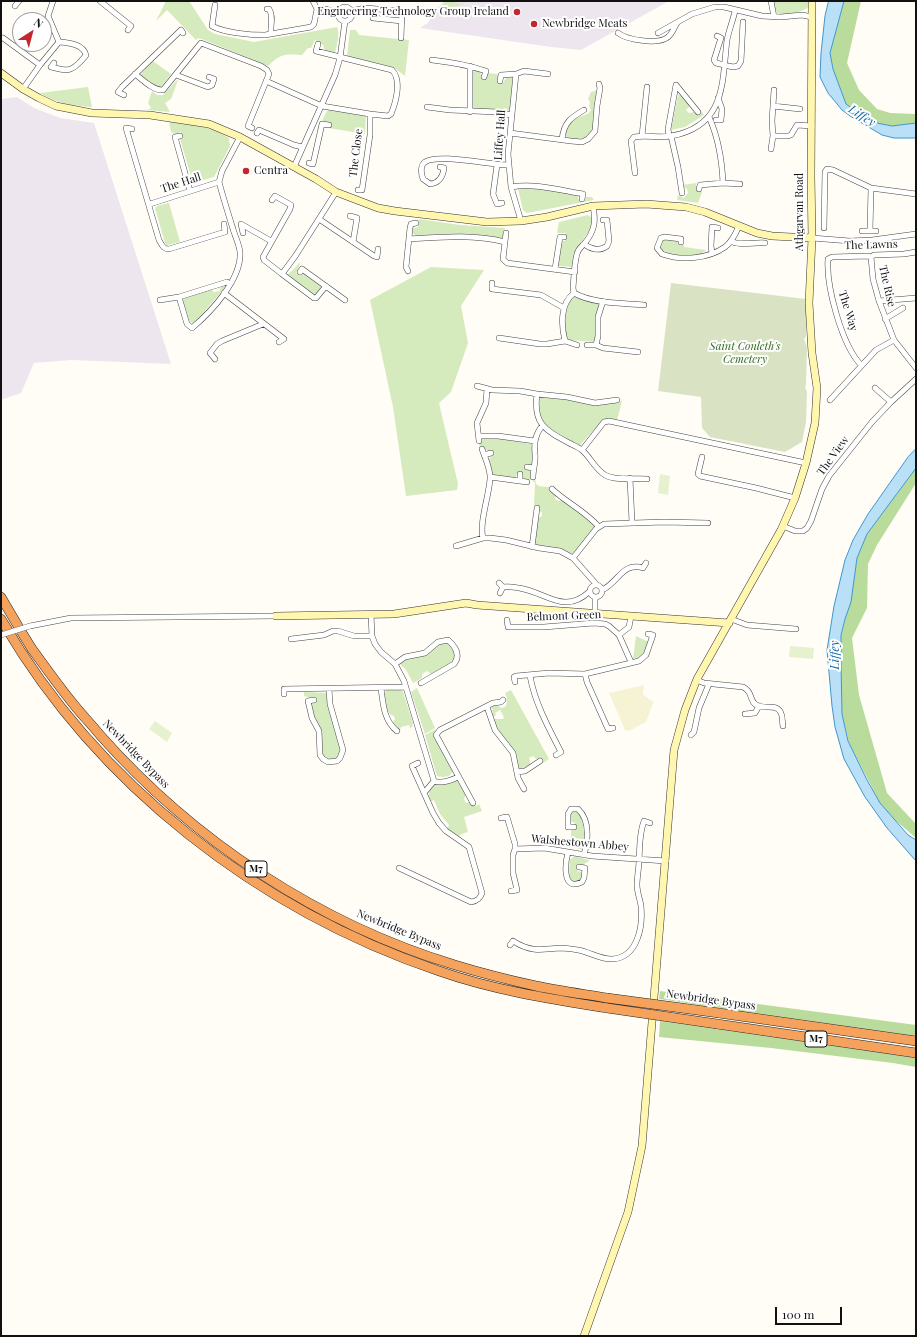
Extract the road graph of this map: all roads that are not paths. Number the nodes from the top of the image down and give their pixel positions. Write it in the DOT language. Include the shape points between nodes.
graph roads {
  1 [pos="19,1"];
  2 [pos="53,1"];
  3 [pos="100,1"];
  4 [pos="312,1"];
  5 [pos="771,1"];
  6 [pos="812,1"];
  7 [pos="215,5"];
  8 [pos="15,6"];
  9 [pos="267,9"];
  10 [pos="318,9"];
  11 [pos="735,10"];
  12 [pos="351,11"];
  13 [pos="339,13"];
  14 [pos="774,17"];
  15 [pos="812,17"];
  16 [pos="373,18"];
  17 [pos="345,21"];
  18 [pos="402,21"];
  19 [pos="677,22"];
  20 [pos="743,22"];
  21 [pos="736,29"];
  22 [pos="128,30"];
  23 [pos="742,30"];
  24 [pos="183,33"];
  25 [pos="618,33"];
  26 [pos="658,33"];
  27 [pos="271,34"];
  28 [pos="716,36"];
  29 [pos="3,38"];
  30 [pos="401,38"];
  31 [pos="59,42"];
  32 [pos="318,44"];
  33 [pos="340,58"];
  34 [pos="432,60"];
  35 [pos="54,63"];
  36 [pos="40,65"];
  37 [pos="725,65"];
  38 [pos="470,66"];
  39 [pos="1,73"];
  40 [pos="135,74"];
  41 [pos="516,74"];
  42 [pos="548,74"];
  43 [pos="176,75"];
  44 [pos="209,77"];
  45 [pos="484,77"];
  46 [pos="266,81"];
  47 [pos="500,81"];
  48 [pos="599,84"];
  49 [pos="647,87"];
  50 [pos="23,89"];
  51 [pos="774,90"];
  52 [pos="124,95"];
  53 [pos="718,98"];
  54 [pos="322,106"];
  55 [pos="773,106"];
  56 [pos="694,107"];
  57 [pos="427,108"];
  58 [pos="584,110"];
  59 [pos="797,110"];
  60 [pos="689,111"];
  61 [pos="470,112"];
  62 [pos="698,112"];
  63 [pos="370,114"];
  64 [pos="511,115"];
  65 [pos="708,117"];
  66 [pos="716,120"];
  67 [pos="329,125"];
  68 [pos="812,126"];
  69 [pos="132,128"];
  70 [pos="252,128"];
  71 [pos="257,133"];
  72 [pos="510,133"];
  73 [pos="180,136"];
  74 [pos="642,136"];
  75 [pos="670,136"];
  76 [pos="774,136"];
  77 [pos="240,137"];
  78 [pos="562,139"];
  79 [pos="307,140"];
  80 [pos="318,144"];
  81 [pos="302,147"];
  82 [pos="771,149"];
  83 [pos="309,163"];
  84 [pos="508,164"];
  85 [pos="497,165"];
  86 [pos="294,167"];
  87 [pos="440,167"];
  88 [pos="635,173"];
  89 [pos="219,182"];
  90 [pos="723,183"];
  91 [pos="740,184"];
  92 [pos="511,187"];
  93 [pos="871,188"];
  94 [pos="699,189"];
  95 [pos="358,190"];
  96 [pos="190,191"];
  97 [pos="336,192"];
  98 [pos="682,193"];
  99 [pos="916,194"];
  100 [pos="818,198"];
  101 [pos="825,198"];
  102 [pos="582,199"];
  103 [pos="272,200"];
  104 [pos="150,204"];
  105 [pos="502,204"];
  106 [pos="593,206"];
  107 [pos="350,216"];
  108 [pos="319,219"];
  109 [pos="603,220"];
  110 [pos="521,221"];
  111 [pos="416,223"];
  112 [pos="224,224"];
  113 [pos="739,226"];
  114 [pos="718,228"];
  115 [pos="824,228"];
  116 [pos="862,231"];
  117 [pos="870,231"];
  118 [pos="876,231"];
  119 [pos="243,233"];
  120 [pos="506,233"];
  121 [pos="916,234"];
  122 [pos="564,237"];
  123 [pos="812,238"];
  124 [pos="409,239"];
  125 [pos="272,241"];
  126 [pos="731,241"];
  127 [pos="353,242"];
  128 [pos="505,242"];
  129 [pos="681,242"];
  130 [pos="765,243"];
  131 [pos="584,244"];
  132 [pos="378,249"];
  133 [pos="916,252"];
  134 [pos="712,253"];
  135 [pos="871,257"];
  136 [pos="828,259"];
  137 [pos="555,269"];
  138 [pos="408,271"];
  139 [pos="300,272"];
  140 [pos="575,272"];
  141 [pos="282,274"];
  142 [pos="227,282"];
  143 [pos="492,283"];
  144 [pos="326,286"];
  145 [pos="224,293"];
  146 [pos="574,293"];
  147 [pos="178,297"];
  148 [pos="916,298"];
  149 [pos="160,300"];
  150 [pos="344,300"];
  151 [pos="603,301"];
  152 [pos="879,301"];
  153 [pos="644,306"];
  154 [pos="564,308"];
  155 [pos="903,308"];
  156 [pos="885,319"];
  157 [pos="263,324"];
  158 [pos="499,338"];
  159 [pos="894,340"];
  160 [pos="565,341"];
  161 [pos="279,342"];
  162 [pos="577,345"];
  163 [pos="587,345"];
  164 [pos="596,346"];
  165 [pos="638,352"];
  166 [pos="215,359"];
  167 [pos="861,365"];
  168 [pos="916,368"];
  169 [pos="916,379"];
  170 [pos="477,386"];
  171 [pos="875,388"];
  172 [pos="487,389"];
  173 [pos="537,394"];
  174 [pos="596,396"];
  175 [pos="617,400"];
  176 [pos="830,400"];
  177 [pos="891,402"];
  178 [pos="595,403"];
  179 [pos="542,426"];
  180 [pos="535,441"];
  181 [pos="482,449"];
  182 [pos="582,450"];
  183 [pos="491,453"];
  184 [pos="484,455"];
  185 [pos="702,457"];
  186 [pos="806,463"];
  187 [pos="527,467"];
  188 [pos="533,468"];
  189 [pos="520,474"];
  190 [pos="490,477"];
  191 [pos="533,478"];
  192 [pos="630,478"];
  193 [pos="647,479"];
  194 [pos="520,481"];
  195 [pos="527,482"];
  196 [pos="552,489"];
  197 [pos="795,498"];
  198 [pos="537,508"];
  199 [pos="632,523"];
  200 [pos="708,523"];
  201 [pos="783,526"];
  202 [pos="598,527"];
  203 [pos="483,538"];
  204 [pos="456,546"];
  205 [pos="532,546"];
  206 [pos="573,558"];
  207 [pos="644,568"];
  208 [pos="596,584"];
  209 [pos="602,590"];
  210 [pos="589,592"];
  211 [pos="500,593"];
  212 [pos="1,597"];
  213 [pos="595,597"];
  214 [pos="595,613"];
  215 [pos="371,614"];
  216 [pos="276,616"];
  217 [pos="631,616"];
  218 [pos="1,620"];
  219 [pos="507,620"];
  220 [pos="730,621"];
  221 [pos="796,629"];
  222 [pos="648,634"];
  223 [pos="1,635"];
  224 [pos="619,635"];
  225 [pos="372,636"];
  226 [pos="291,638"];
  227 [pos="631,662"];
  228 [pos="395,664"];
  229 [pos="585,674"];
  230 [pos="530,676"];
  231 [pos="697,680"];
  232 [pos="421,682"];
  233 [pos="515,682"];
  234 [pos="709,684"];
  235 [pos="405,687"];
  236 [pos="381,688"];
  237 [pos="329,689"];
  238 [pos="284,694"];
  239 [pos="314,700"];
  240 [pos="502,703"];
  241 [pos="758,706"];
  242 [pos="487,707"];
  243 [pos="745,714"];
  244 [pos="783,726"];
  245 [pos="613,728"];
  246 [pos="397,731"];
  247 [pos="691,735"];
  248 [pos="556,755"];
  249 [pos="531,758"];
  250 [pos="540,761"];
  251 [pos="418,763"];
  252 [pos="535,764"];
  253 [pos="517,772"];
  254 [pos="458,777"];
  255 [pos="434,781"];
  256 [pos="524,789"];
  257 [pos="424,793"];
  258 [pos="470,801"];
  259 [pos="501,818"];
  260 [pos="650,823"];
  261 [pos="574,827"];
  262 [pos="515,849"];
  263 [pos="568,852"];
  264 [pos="584,855"];
  265 [pos="639,858"];
  266 [pos="666,860"];
  267 [pos="579,867"];
  268 [pos="399,868"];
  269 [pos="511,892"];
  270 [pos="510,945"];
  271 [pos="916,1041"];
  272 [pos="916,1053"];
  273 [pos="584,1336"];
  1 -- 8 [label="street"];
  2 -- 31 [label="street" via="48,16"];
  3 -- 22 [label="street" via="131,26"];
  4 -- 10 [label="street"];
  5 -- 14 [label="street"];
  6 -- 15 [label="main road, Athgarvan Road"];
  7 -- 27 [label="street" via="211,25 213,27 258,35"];
  9 -- 27 [label="street" via="272,14"];
  10 -- 13 [label="street"];
  10 -- 27 [label="street" via="312,26"];
  11 -- 14 [label="street"];
  11 -- 19 [label="street" via="724,7 707,9"];
  11 -- 37 [label="street"];
  12 -- 13 [label="street" via="344,8"];
  12 -- 17 [label="street" via="351,18"];
  12 -- 18 [label="street" via="365,8 402,11"];
  13 -- 17 [label="street" via="340,19"];
  14 -- 15 [label="street"];
  15 -- 68 [label="main road, Athgarvan Road"];
  16 -- 18 [label="street"];
  17 -- 33 [label="street"];
  18 -- 30 [label="street"];
  19 -- 25 [label="street" via="666,39 631,39"];
  19 -- 26 [label="street"];
  20 -- 23 [label="street"];
  21 -- 23 [label="street"];
  23 -- 37 [label="street" via="741,61 733,66"];
  24 -- 40 [label="street" via="181,30"];
  28 -- 37 [label="street" via="721,38 714,60"];
  29 -- 36 [label="street"];
  31 -- 35 [label="street" via="77,46 83,49 86,55 69,70 51,67"];
  31 -- 36 [label="street"];
  32 -- 33 [label="street, The Close" via="316,51"];
  33 -- 54 [label="street"];
  33 -- 63 [label="street, The Close" via="392,70 396,74 397,86 392,114"];
  34 -- 38 [label="street"];
  36 -- 50 [label="street"];
  37 -- 53 [label="street"];
  38 -- 45 [label="street" via="486,71"];
  38 -- 61 [label="street"];
  39 -- 50 [label="main road"];
  40 -- 43 [label="street" via="160,91 166,88"];
  40 -- 52 [label="street" via="118,92"];
  41 -- 42 [label="street" via="524,71"];
  41 -- 47 [label="street" via="501,75"];
  41 -- 64 [label="street, Liffey Hall"];
  43 -- 44 [label="street" via="211,87 214,79"];
  43 -- 46 [label="street" via="201,42 268,70"];
  46 -- 54 [label="street, The Close"];
  46 -- 70 [label="street" via="248,126"];
  48 -- 78 [label="street" via="595,131 588,140 582,142"];
  49 -- 74 [label="street"];
  50 -- 77 [label="main road" via="56,106 92,113 150,116 209,124"];
  51 -- 55 [label="street"];
  53 -- 65 [label="street"];
  53 -- 66 [label="street" via="722,109 721,120"];
  54 -- 63 [label="street, The Close"];
  54 -- 79 [label="street"];
  55 -- 59 [label="street"];
  55 -- 76 [label="street"];
  56 -- 60 [label="street"];
  56 -- 62 [label="street"];
  56 -- 75 [label="street" via="676,85 668,129"];
  57 -- 61 [label="street"];
  58 -- 78 [label="street" via="568,121"];
  61 -- 64 [label="street"];
  63 -- 95 [label="street, The Close" via="370,135 362,190"];
  64 -- 72 [label="street, Liffey Hall"];
  65 -- 75 [label="street" via="687,131"];
  65 -- 90 [label="street" via="720,149"];
  67 -- 80 [label="street" via="322,124"];
  68 -- 76 [label="street" via="797,125 788,136"];
  68 -- 123 [label="main road, Athgarvan Road"];
  69 -- 104 [label="street" via="126,128"];
  71 -- 81 [label="street" via="259,130"];
  72 -- 78 [label="street"];
  72 -- 84 [label="street, Liffey Hall"];
  73 -- 96 [label="street" via="175,137"];
  74 -- 75 [label="street"];
  74 -- 88 [label="street" via="634,137 632,141"];
  75 -- 98 [label="street"];
  76 -- 82 [label="street"];
  77 -- 86 [label="main road"];
  77 -- 89 [label="street"];
  79 -- 80 [label="street"];
  79 -- 81 [label="street"];
  80 -- 83 [label="street" via="313,164"];
  81 -- 86 [label="street"];
  84 -- 85 [label="street"];
  84 -- 92 [label="street, Liffey Hall"];
  85 -- 87 [label="street" via="439,158 423,163 423,179 430,184 437,182 443,174 444,168"];
  85 -- 105 [label="street" via="493,194 497,204"];
  86 -- 97 [label="main road"];
  89 -- 96 [label="street, The Hall"];
  89 -- 145 [label="street" via="240,251 234,279"];
  90 -- 91 [label="street"];
  90 -- 94 [label="street" via="700,185"];
  92 -- 102 [label="street" via="541,186 583,194"];
  92 -- 110 [label="street, Liffey Hall"];
  93 -- 99 [label="street"];
  93 -- 101 [label="street" via="830,168 825,172"];
  93 -- 117 [label="street"];
  96 -- 104 [label="street, The Hall"];
  97 -- 108 [label="street"];
  97 -- 110 [label="main road" via="378,208 395,211 487,222"];
  100 -- 101 [label="street"];
  101 -- 115 [label="street"];
  103 -- 125 [label="street" via="275,196 291,207"];
  104 -- 112 [label="street" via="159,240 162,247 169,250 225,232"];
  106 -- 110 [label="main road"];
  106 -- 113 [label="main road" via="646,204 686,207"];
  106 -- 131 [label="street" via="595,227"];
  107 -- 127 [label="street" via="357,218"];
  108 -- 127 [label="street"];
  108 -- 141 [label="street"];
  109 -- 131 [label="street" via="607,220 607,246 599,250"];
  111 -- 124 [label="street" via="411,224"];
  113 -- 123 [label="main road" via="772,236"];
  113 -- 126 [label="street"];
  114 -- 134 [label="street" via="712,228"];
  116 -- 117 [label="street"];
  117 -- 118 [label="street"];
  119 -- 125 [label="street" via="241,224"];
  120 -- 128 [label="street"];
  121 -- 123 [label="street" via="850,241"];
  122 -- 137 [label="street" via="560,236"];
  123 -- 186 [label="main road, Athgarvan Road" via="809,303 817,388 815,423"];
  124 -- 128 [label="street" via="444,236"];
  124 -- 138 [label="street" via="406,267"];
  125 -- 141 [label="street" via="263,257"];
  126 -- 130 [label="street" via="737,244"];
  126 -- 134 [label="street"];
  127 -- 132 [label="street" via="377,257"];
  128 -- 137 [label="street" via="503,259 507,263"];
  129 -- 134 [label="street" via="681,239 661,238 657,248 662,254 678,258"];
  131 -- 140 [label="street" via="577,254"];
  133 -- 135 [label="street, The Lawns"];
  135 -- 136 [label="street, The Lawns" via="839,256"];
  135 -- 152 [label="street, The Rise"];
  136 -- 167 [label="street, The Way" via="833,303 853,353"];
  137 -- 140 [label="street"];
  139 -- 144 [label="street" via="302,269"];
  140 -- 146 [label="street"];
  141 -- 144 [label="street" via="314,298"];
  142 -- 147 [label="street" via="215,288"];
  143 -- 154 [label="street" via="492,289 541,295"];
  144 -- 150 [label="street"];
  145 -- 147 [label="street" via="192,328 187,324"];
  145 -- 157 [label="street"];
  146 -- 151 [label="street"];
  146 -- 154 [label="street"];
  147 -- 149 [label="street"];
  148 -- 152 [label="street"];
  151 -- 153 [label="street"];
  151 -- 164 [label="street" via="598,317"];
  152 -- 156 [label="street, The Rise"];
  154 -- 160 [label="street"];
  155 -- 156 [label="street, The Rise"];
  156 -- 159 [label="street, The Rise"];
  157 -- 161 [label="street" via="284,339"];
  157 -- 166 [label="street" via="217,344 210,353"];
  158 -- 160 [label="street" via="540,344"];
  159 -- 167 [label="street" via="876,350"];
  159 -- 168 [label="street, The Rise"];
  160 -- 162 [label="street"];
  163 -- 164 [label="street"];
  164 -- 165 [label="street"];
  167 -- 176 [label="street" via="835,390"];
  169 -- 177 [label="street, The View"];
  170 -- 172 [label="street"];
  171 -- 177 [label="street"];
  172 -- 173 [label="street"];
  172 -- 180 [label="street" via="486,403 477,423 479,438 498,436"];
  173 -- 178 [label="street"];
  173 -- 179 [label="street" via="536,402"];
  174 -- 178 [label="street"];
  175 -- 178 [label="street"];
  177 -- 201 [label="street, The View" via="829,476 807,528 795,531"];
  179 -- 180 [label="street"];
  179 -- 182 [label="street"];
  180 -- 188 [label="street"];
  181 -- 184 [label="street"];
  182 -- 186 [label="street" via="604,422"];
  182 -- 192 [label="street" via="605,475 616,479"];
  183 -- 184 [label="street"];
  184 -- 190 [label="street"];
  185 -- 197 [label="street" via="698,474 700,476"];
  186 -- 197 [label="main road, Athgarvan Road"];
  187 -- 188 [label="street"];
  188 -- 191 [label="street"];
  189 -- 194 [label="street"];
  190 -- 194 [label="street"];
  190 -- 203 [label="street"];
  192 -- 193 [label="street"];
  192 -- 199 [label="street"];
  194 -- 195 [label="street"];
  196 -- 202 [label="street" via="557,497 589,517"];
  197 -- 201 [label="main road, Athgarvan Road"];
  198 -- 205 [label="street"];
  199 -- 200 [label="street" via="697,520"];
  199 -- 202 [label="street" via="610,523"];
  201 -- 220 [label="main road, Athgarvan Road"];
  202 -- 206 [label="street"];
  203 -- 204 [label="street"];
  203 -- 205 [label="street"];
  205 -- 206 [label="street" via="560,551"];
  206 -- 208 [label="street"];
  207 -- 209 [label="street" via="628,568"];
  208 -- 209 [label="street"];
  208 -- 210 [label="street" via="591,586"];
  209 -- 213 [label="street" via="600,595"];
  210 -- 211 [label="street" via="578,601 566,603 522,588 501,585"];
  210 -- 213 [label="street"];
  212 -- 271 [label="highway, Newbridge Bypass / M7, bridge" via="32,648 76,708 125,763 167,803 220,845 267,877 358,927 455,965 537,986"];
  213 -- 214 [label="street"];
  214 -- 215 [label="main road" via="466,603 394,614"];
  214 -- 217 [label="main road"];
  215 -- 216 [label="main road"];
  215 -- 225 [label="street"];
  216 -- 223 [label="street, bridge" via="71,618"];
  217 -- 220 [label="main road"];
  217 -- 224 [label="street" via="630,627"];
  218 -- 272 [label="highway, Newbridge Bypass / M7, bridge" via="23,655 66,713 118,771 155,806 212,853 259,886 355,938 440,972 536,997"];
  219 -- 224 [label="street, Belmont Green" via="508,627 604,624"];
  220 -- 221 [label="street"];
  220 -- 231 [label="main road, Athgarvan Road"];
  222 -- 227 [label="street" via="653,635 646,655 639,661"];
  224 -- 227 [label="street"];
  225 -- 226 [label="street" via="354,636 333,631 324,635"];
  225 -- 228 [label="street" via="381,652"];
  227 -- 229 [label="street"];
  228 -- 232 [label="street" via="405,657 425,653 438,642 448,640 456,649 457,660"];
  228 -- 235 [label="street"];
  229 -- 230 [label="street" via="549,673"];
  229 -- 245 [label="street" via="608,730"];
  230 -- 233 [label="street" via="514,677"];
  230 -- 248 [label="street" via="541,713 561,752"];
  231 -- 234 [label="street"];
  231 -- 266 [label="main road, Athgarvan Road" via="685,710 674,750"];
  234 -- 241 [label="street" via="743,687"];
  234 -- 247 [label="street"];
  235 -- 236 [label="street"];
  235 -- 255 [label="street"];
  236 -- 237 [label="street"];
  236 -- 246 [label="street" via="382,701 391,719 390,726"];
  237 -- 238 [label="street" via="284,689"];
  237 -- 239 [label="street" via="330,704 343,750 337,761 328,762 320,755 319,732 308,701"];
  240 -- 242 [label="street" via="493,703"];
  241 -- 243 [label="street" via="755,713"];
  241 -- 244 [label="street" via="778,710 782,715"];
  242 -- 253 [label="street" via="495,730 513,753"];
  242 -- 254 [label="street" via="440,730 436,735"];
  249 -- 252 [label="street"];
  250 -- 252 [label="street"];
  251 -- 257 [label="street" via="412,766"];
  252 -- 253 [label="street"];
  253 -- 256 [label="street"];
  254 -- 255 [label="street" via="451,781"];
  254 -- 258 [label="street"];
  255 -- 257 [label="street"];
  257 -- 268 [label="street" via="446,831 469,847 482,893 478,900 471,902"];
  259 -- 262 [label="street" via="507,817"];
  260 -- 265 [label="street" via="644,821 642,826"];
  261 -- 264 [label="street" via="568,827 568,814 571,809 578,809 587,824"];
  262 -- 263 [label="street, Walshestown Abbey" via="544,848"];
  262 -- 269 [label="street" via="513,873 517,890"];
  263 -- 264 [label="street, Walshestown Abbey"];
  263 -- 267 [label="street" via="567,878 571,884 582,882 584,878 585,868"];
  264 -- 265 [label="street, Walshestown Abbey"];
  265 -- 266 [label="street, Walshestown Abbey"];
  265 -- 270 [label="street" via="637,886 641,906 640,930 637,942 622,957 606,959 579,950 562,948 531,949 522,947 514,941"];
  266 -- 273 [label="main road, Athgarvan Road" via="642,1146 628,1212"];
}
